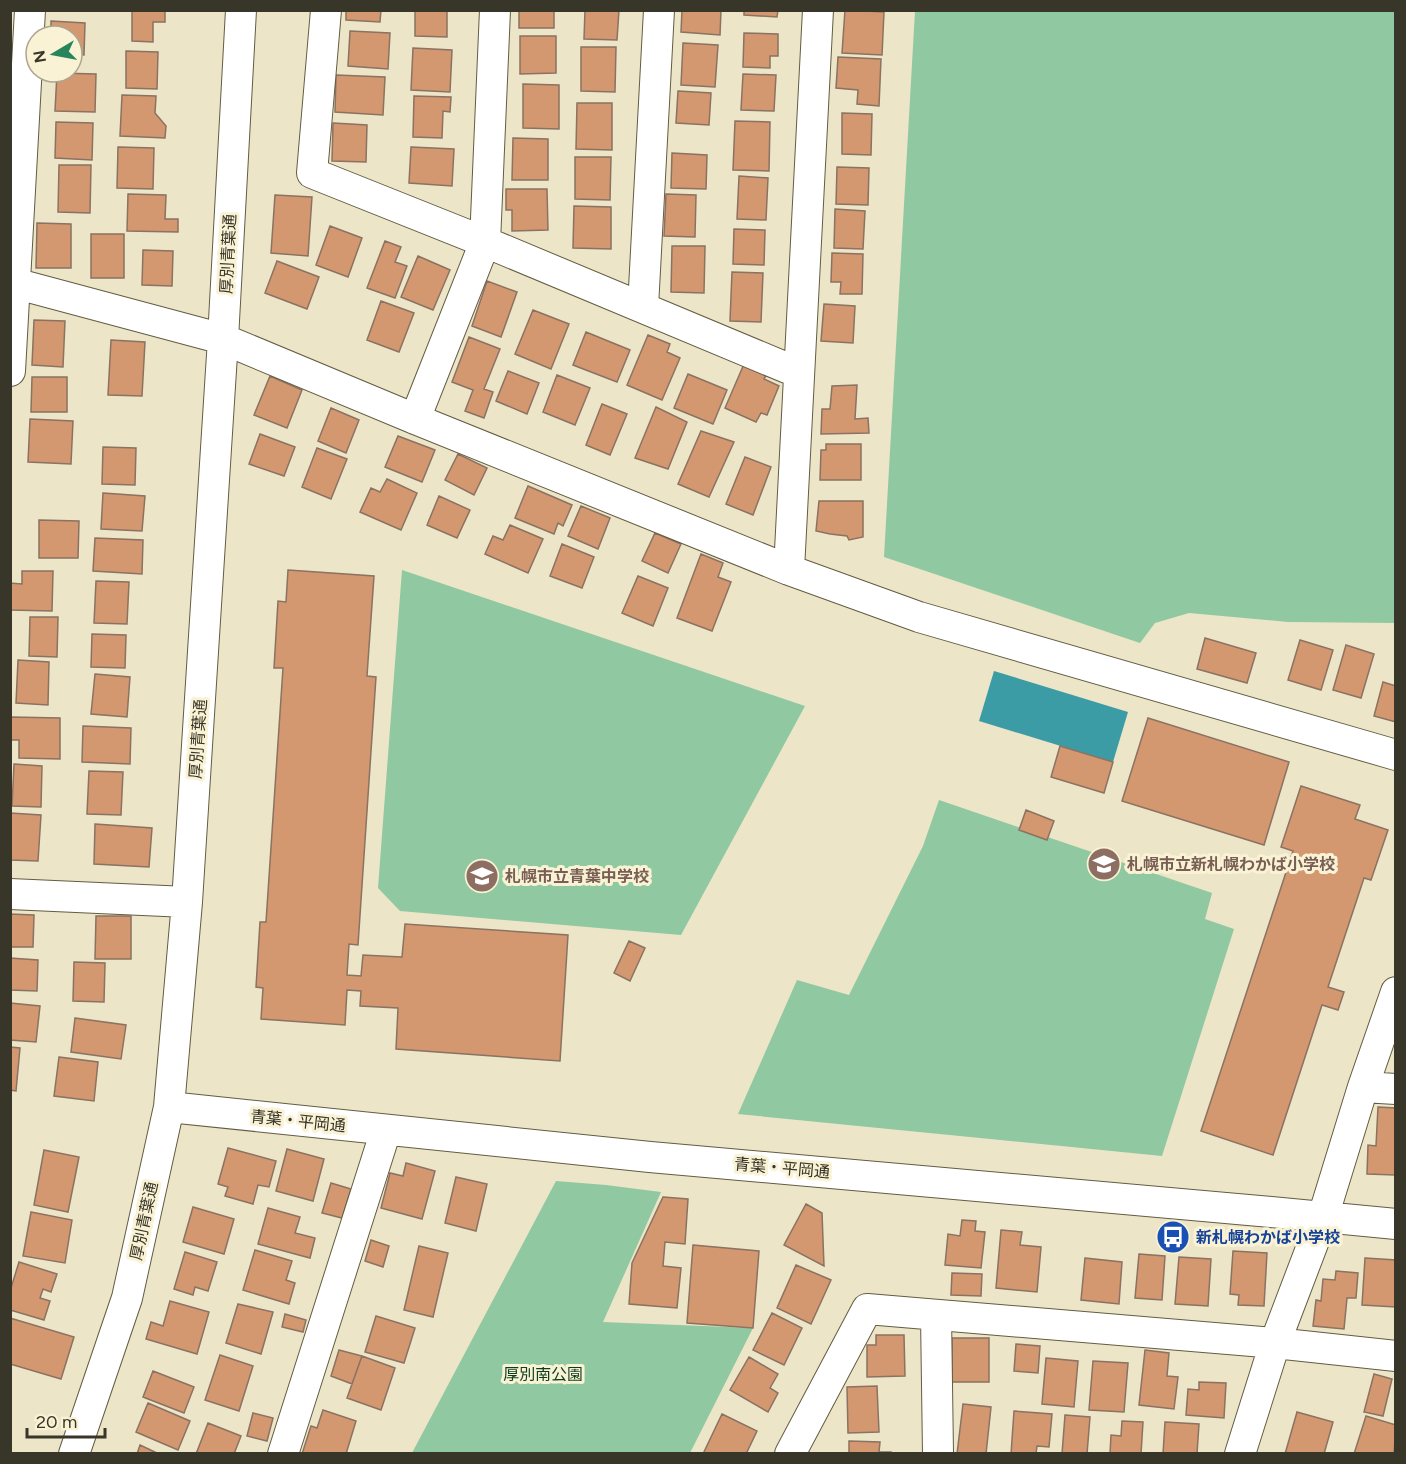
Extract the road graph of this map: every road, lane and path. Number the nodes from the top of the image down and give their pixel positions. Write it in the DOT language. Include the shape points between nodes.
graph roads {
  1 [pos="30,10"];
  2 [pos="241,10"];
  3 [pos="326,10"];
  4 [pos="495,10"];
  5 [pos="658,10"];
  6 [pos="818,10"];
  7 [pos="485,242"];
  8 [pos="13,282"];
  9 [pos="643,307"];
  10 [pos="223,339"];
  11 [pos="10,371"];
  12 [pos="799,373"];
  13 [pos="416,419"];
  14 [pos="789,570"];
  15 [pos="1395,755"];
  16 [pos="10,894"];
  17 [pos="187,902"];
  18 [pos="1395,992"];
  19 [pos="1363,1087"];
  20 [pos="1395,1089"];
  21 [pos="169,1107"];
  22 [pos="386,1130"];
  23 [pos="1323,1217"];
  24 [pos="1395,1224"];
  25 [pos="936,1315"];
  26 [pos="1275,1343"];
  27 [pos="1395,1356"];
  28 [pos="74,1454"];
  29 [pos="283,1454"];
  30 [pos="790,1454"];
  31 [pos="938,1454"];
  32 [pos="1240,1454"];
  1 -- 8 [label="street"];
  2 -- 10 [label="street, 厚別青葉通"];
  3 -- 7 [label="street" via="312,173"];
  4 -- 7 [label="street"];
  5 -- 9 [label="street"];
  6 -- 12 [label="street"];
  7 -- 9 [label="street"];
  7 -- 13 [label="street"];
  8 -- 10 [label="street"];
  8 -- 11 [label="street"];
  9 -- 12 [label="street"];
  10 -- 13 [label="street"];
  10 -- 17 [label="street, 厚別青葉通"];
  12 -- 14 [label="street"];
  13 -- 14 [label="street"];
  14 -- 15 [label="street" via="919,617"];
  16 -- 17 [label="street"];
  17 -- 21 [label="street, 厚別青葉通"];
  18 -- 19 [label="street"];
  19 -- 20 [label="street"];
  19 -- 23 [label="street"];
  21 -- 22 [label="street, 青葉・平岡通"];
  21 -- 28 [label="street, 厚別青葉通" via="128,1298"];
  22 -- 23 [label="street, 青葉・平岡通"];
  22 -- 29 [label="street"];
  23 -- 24 [label="street, 青葉・平岡通"];
  23 -- 26 [label="street"];
  25 -- 26 [label="street"];
  25 -- 30 [label="street" via="867,1309"];
  25 -- 31 [label="street"];
  26 -- 27 [label="street"];
  26 -- 32 [label="street"];
}
